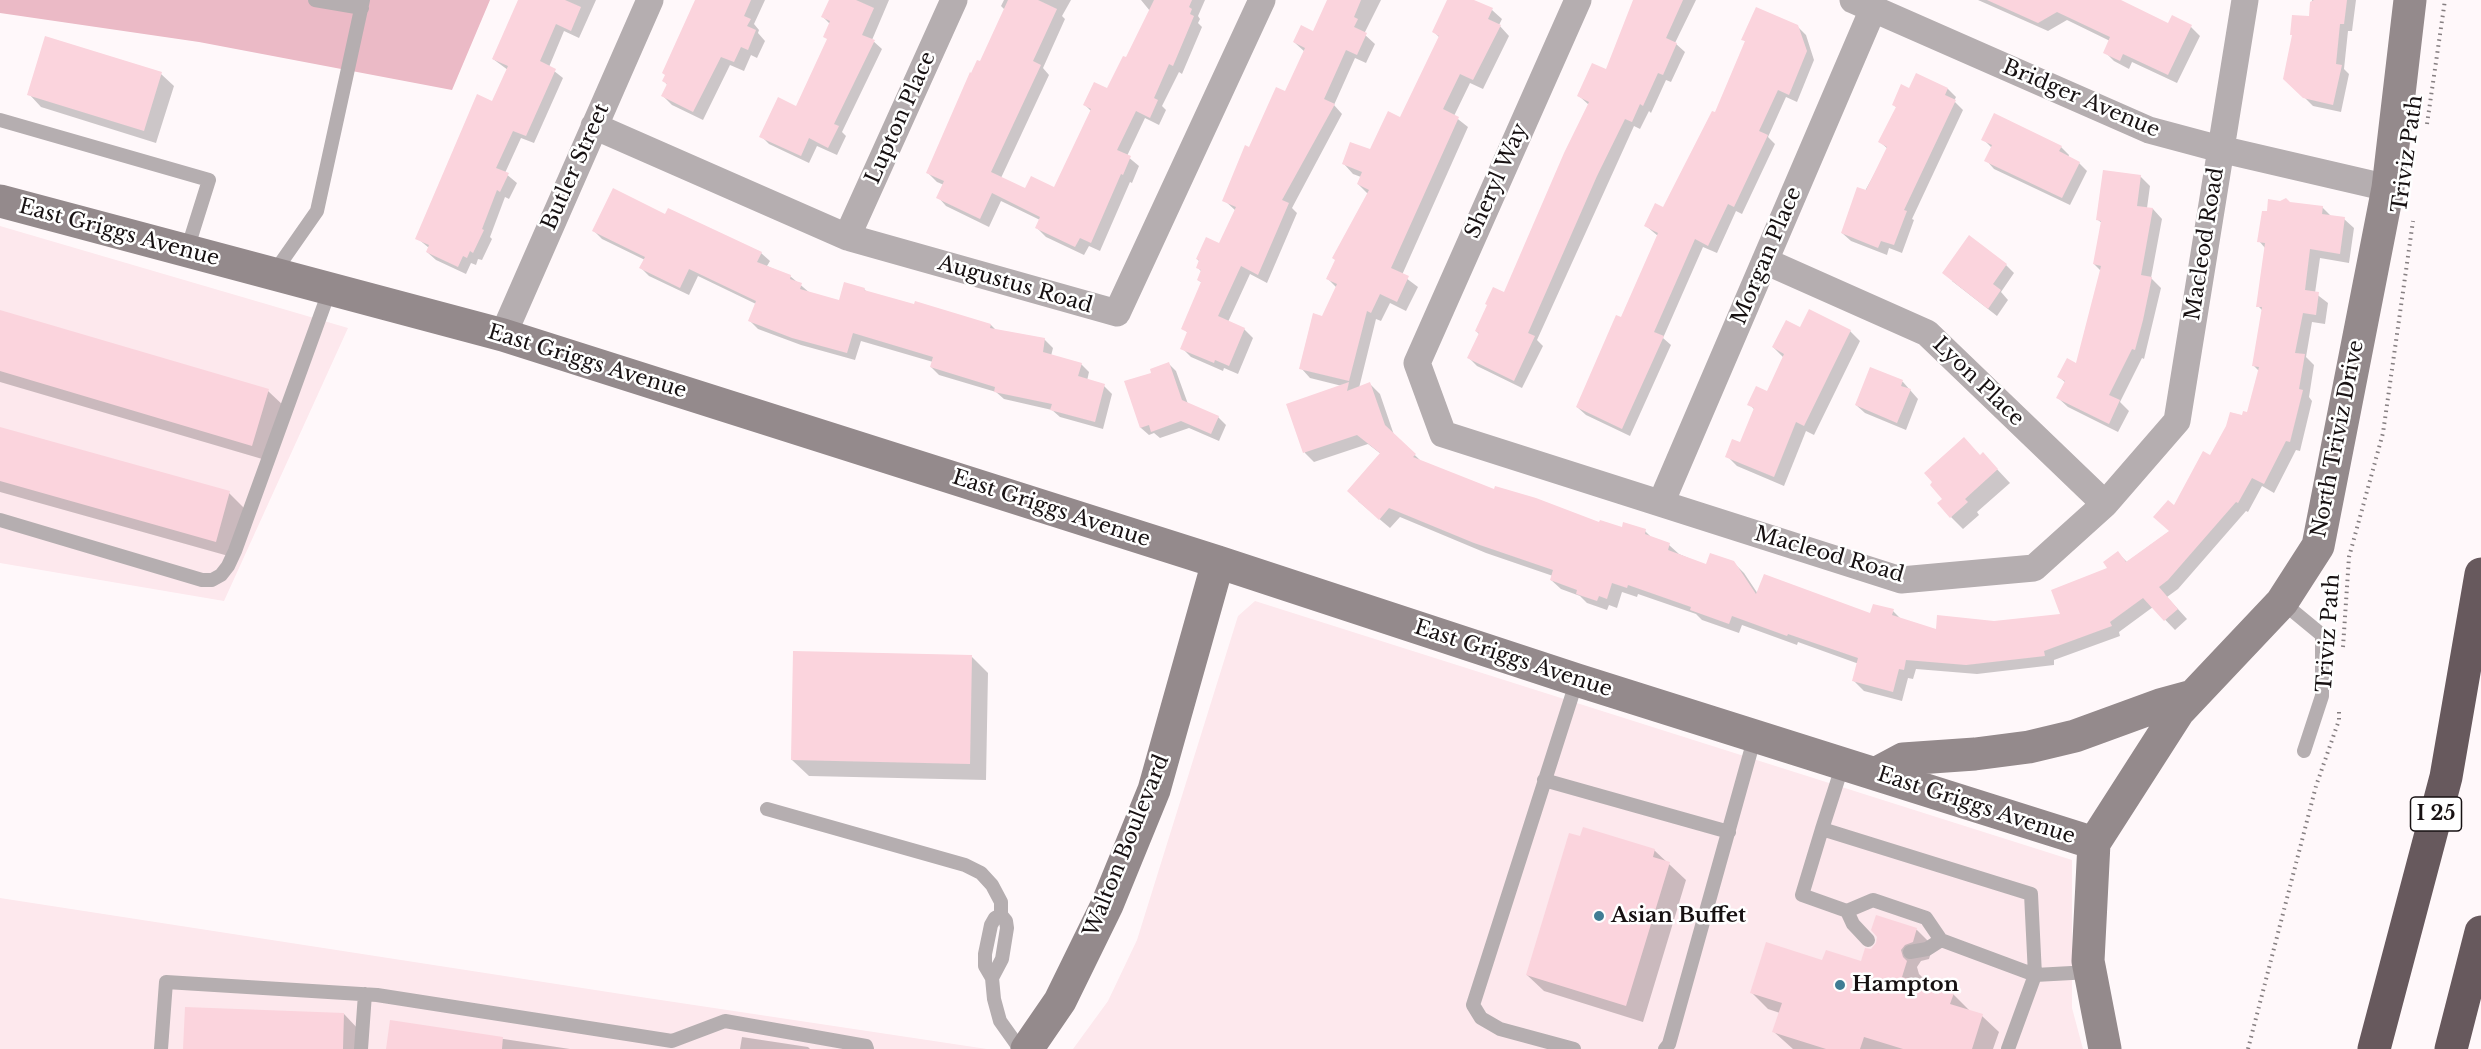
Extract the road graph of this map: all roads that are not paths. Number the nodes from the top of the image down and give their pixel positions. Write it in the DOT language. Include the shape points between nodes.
graph roads {
  1 [pos="315,0"];
  2 [pos="650,0"];
  3 [pos="954,0"];
  4 [pos="1262,0"];
  5 [pos="1578,0"];
  6 [pos="2245,0"];
  7 [pos="2410,0"];
  8 [pos="362,4"];
  9 [pos="1863,4"];
  10 [pos="0,120"];
  11 [pos="594,126"];
  12 [pos="2220,149"];
  13 [pos="2388,188"];
  14 [pos="0,201"];
  15 [pos="847,237"];
  16 [pos="186,251"];
  17 [pos="1765,261"];
  18 [pos="273,274"];
  19 [pos="330,289"];
  20 [pos="503,335"];
  21 [pos="1417,363"];
  22 [pos="1661,503"];
  23 [pos="2105,504"];
  24 [pos="0,520"];
  25 [pos="1218,562"];
  26 [pos="2481,574"];
  27 [pos="2282,602"];
  28 [pos="1577,680"];
  29 [pos="2193,696"];
  30 [pos="1755,736"];
  31 [pos="2304,751"];
  32 [pos="1843,764"];
  33 [pos="1875,774"];
  34 [pos="1545,780"];
  35 [pos="767,809"];
  36 [pos="1822,829"];
  37 [pos="1729,832"];
  38 [pos="2094,843"];
  39 [pos="1847,911"];
  40 [pos="2481,932"];
  41 [pos="1868,940"];
  42 [pos="1941,940"];
  43 [pos="1910,952"];
  44 [pos="2090,972"];
  45 [pos="2035,975"];
  46 [pos="365,994"];
  47 [pos="672,1045"];
  48 [pos="160,1049"];
  49 [pos="361,1049"];
  50 [pos="867,1049"];
  51 [pos="1020,1049"];
  52 [pos="1027,1049"];
  53 [pos="1574,1049"];
  54 [pos="1665,1049"];
  55 [pos="2008,1049"];
  56 [pos="2106,1049"];
  57 [pos="2374,1049"];
  58 [pos="2451,1049"];
  1 -- 8 [label="lane"];
  2 -- 11 [label="street, Butler Street"];
  3 -- 15 [label="street, Lupton Place"];
  4 -- 15 [label="street, Augustus Road" via="1117,314"];
  5 -- 21 [label="street, Sheryl Way"];
  6 -- 12 [label="street, Macleod Road"];
  7 -- 13 [label="street, North Triviz Drive"];
  8 -- 18 [label="lane" via="317,211"];
  9 -- 12 [label="street, Bridger Avenue" via="2149,130"];
  9 -- 17 [label="street, Morgan Place"];
  10 -- 16 [label="lane" via="209,180"];
  11 -- 15 [label="street, Augustus Road"];
  11 -- 20 [label="street, Butler Street"];
  12 -- 13 [label="street, Bridger Avenue"];
  12 -- 23 [label="street, Macleod Road" via="2177,421"];
  13 -- 27 [label="street, North Triviz Drive" via="2318,546"];
  14 -- 16 [label="street, East Griggs Avenue"];
  16 -- 18 [label="street, East Griggs Avenue"];
  17 -- 22 [label="street, Morgan Place"];
  17 -- 23 [label="street, Lyon Place" via="1926,333"];
  18 -- 19 [label="street, East Griggs Avenue"];
  19 -- 20 [label="street, East Griggs Avenue"];
  19 -- 24 [label="lane" via="235,551 221,575 212,580 202,579"];
  20 -- 25 [label="street, East Griggs Avenue"];
  21 -- 22 [label="street, Macleod Road" via="1443,434"];
  22 -- 23 [label="street, Macleod Road" via="1901,580 2034,568"];
  25 -- 28 [label="street, East Griggs Avenue"];
  25 -- 52 [label="street, Walton Boulevard" via="1154,790 1107,905 1060,1001"];
  26 -- 57 [label="highway, I 25" via="2446,777"];
  27 -- 29 [label="street, North Triviz Drive"];
  27 -- 31 [label="lane" via="2322,635 2322,696"];
  28 -- 30 [label="street, East Griggs Avenue"];
  28 -- 34 [label="lane"];
  29 -- 33 [label="street" via="2075,736 2028,747 1903,759"];
  29 -- 38 [label="street, North Triviz Drive" via="2178,712"];
  30 -- 32 [label="street, East Griggs Avenue"];
  30 -- 37 [label="lane"];
  32 -- 33 [label="street, East Griggs Avenue"];
  32 -- 36 [label="lane"];
  33 -- 38 [label="street, East Griggs Avenue"];
  34 -- 37 [label="lane"];
  34 -- 53 [label="lane" via="1473,1005 1481,1018 1500,1029"];
  35 -- 51 [label="lane" via="965,865 981,873 1001,902 1007,928 999,969 992,978 994,999 1000,1021"];
  36 -- 39 [label="lane" via="1802,896"];
  36 -- 45 [label="lane" via="2031,894"];
  37 -- 54 [label="lane"];
  38 -- 44 [label="street"];
  39 -- 41 [label="lane"];
  39 -- 42 [label="lane" via="1873,900 1926,918"];
  40 -- 58 [label="highway"];
  42 -- 43 [label="lane" via="1927,949"];
  42 -- 45 [label="lane"];
  44 -- 45 [label="lane"];
  44 -- 56 [label="street"];
  45 -- 55 [label="lane"];
  46 -- 47 [label="lane"];
  46 -- 48 [label="lane" via="166,982"];
  46 -- 49 [label="lane"];
  47 -- 50 [label="lane" via="725,1021"];
}
